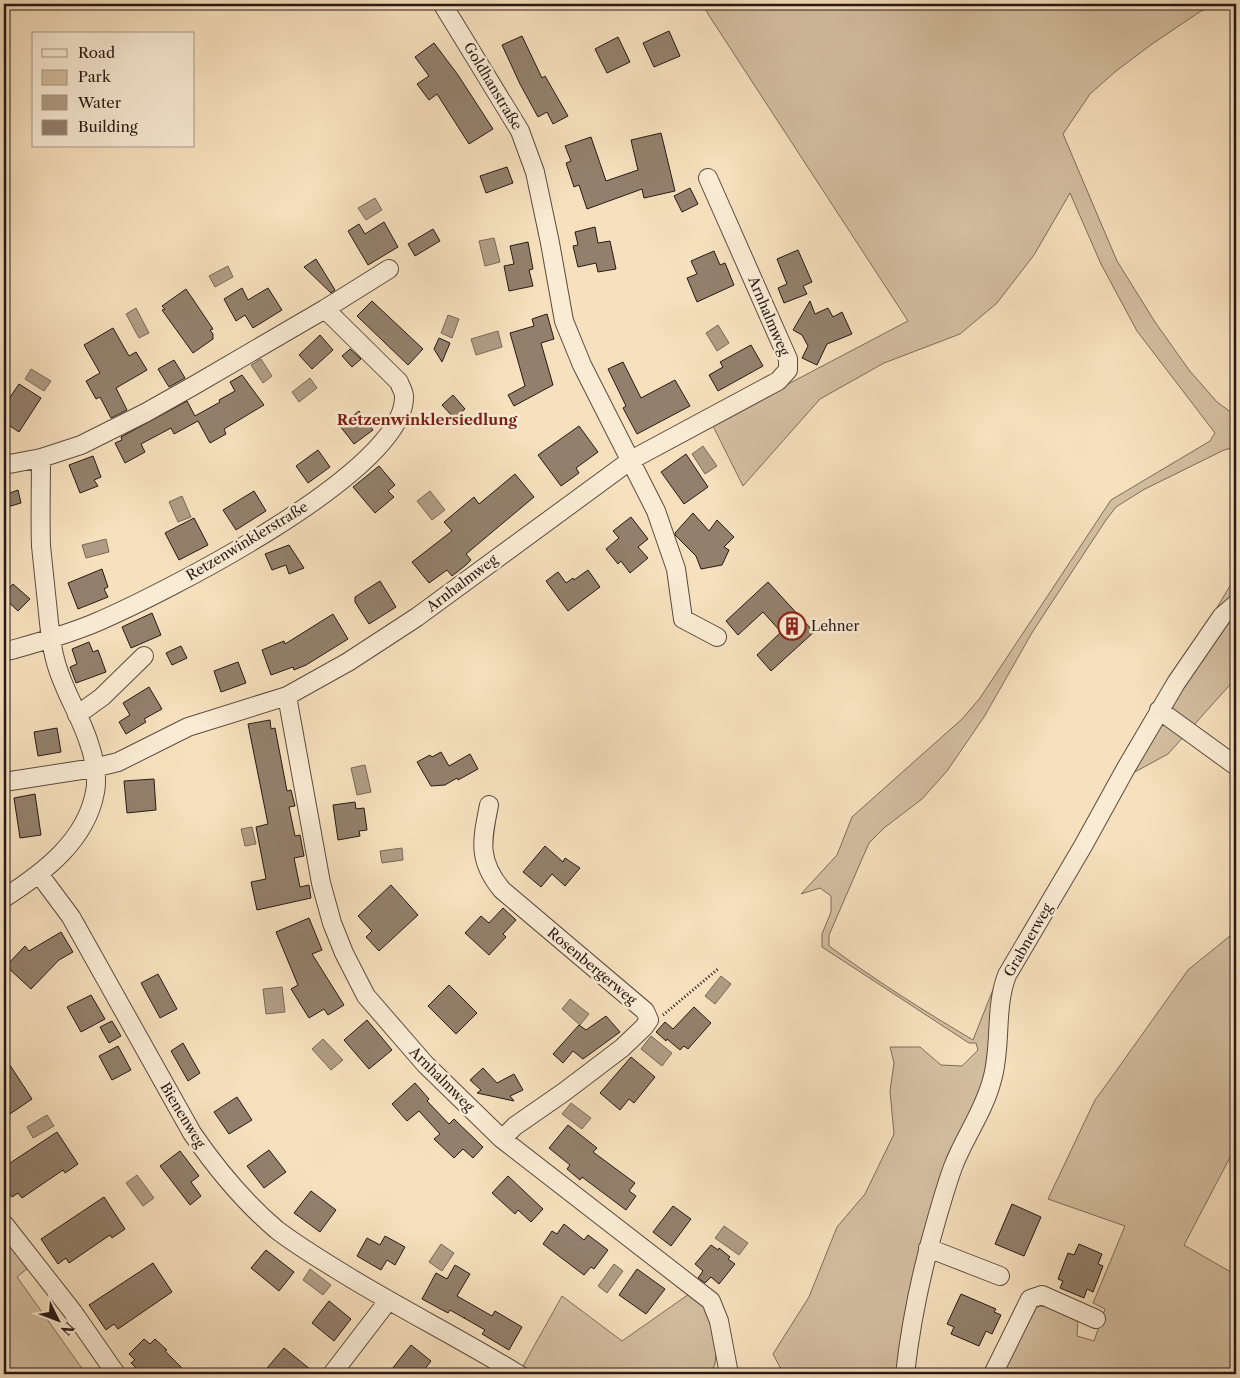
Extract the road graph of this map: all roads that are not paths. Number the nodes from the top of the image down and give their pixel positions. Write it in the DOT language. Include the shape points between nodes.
graph roads {
  1 [pos="445,4"];
  2 [pos="708,178"];
  3 [pos="389,270"];
  4 [pos="325,309"];
  5 [pos="41,458"];
  6 [pos="631,460"];
  7 [pos="4,465"];
  8 [pos="1236,604"];
  9 [pos="718,637"];
  10 [pos="51,639"];
  11 [pos="4,652"];
  12 [pos="144,656"];
  13 [pos="287,696"];
  14 [pos="1159,710"];
  15 [pos="76,715"];
  16 [pos="1236,766"];
  17 [pos="94,768"];
  18 [pos="4,782"];
  19 [pos="489,805"];
  20 [pos="39,874"];
  21 [pos="4,898"];
  22 [pos="502,1139"];
  23 [pos="4,1224"];
  24 [pos="928,1248"];
  25 [pos="1000,1276"];
  26 [pos="388,1301"];
  27 [pos="1096,1318"];
  28 [pos="116,1374"];
  29 [pos="332,1374"];
  30 [pos="518,1374"];
  31 [pos="729,1374"];
  32 [pos="906,1374"];
  33 [pos="994,1374"];
  1 -- 6 [label="street, Goldhanstraße" via="520,131 535,172 564,321 582,365"];
  2 -- 6 [label="street, Arnhalmweg" via="788,359 788,370 778,380"];
  3 -- 4 [label="street"];
  4 -- 5 [label="street" via="145,413 81,445"];
  4 -- 10 [label="street, Retzenwinklerstraße" via="399,382 404,396 393,429 372,454 282,523 170,588"];
  5 -- 7 [label="street"];
  5 -- 10 [label="street" via="42,546"];
  6 -- 9 [label="street" via="656,511 676,569 683,619"];
  6 -- 13 [label="street, Arnhalmweg" via="417,617 348,662"];
  8 -- 14 [label="street, Grabnerweg" via="1212,628"];
  10 -- 11 [label="street, Retzenwinklerstraße"];
  10 -- 15 [label="street"];
  12 -- 15 [label="street" via="102,697"];
  13 -- 17 [label="street, Arnhalmweg" via="188,727 118,762"];
  13 -- 22 [label="street, Arnhalmweg" via="321,883 344,952 366,996 425,1064"];
  14 -- 16 [label="street"];
  14 -- 24 [label="street, Grabnerweg" via="1084,846 1007,975 999,1005 992,1082 953,1167"];
  15 -- 17 [label="street" via="90,745"];
  17 -- 18 [label="street, Arnhalmweg"];
  17 -- 20 [label="street" via="96,790 81,828 69,846"];
  19 -- 22 [label="street, Rosenbergerweg" via="482,837 493,879 645,1011 649,1020 622,1048 515,1126"];
  20 -- 21 [label="street"];
  20 -- 26 [label="street, Bienenweg" via="71,917 207,1155 260,1215 279,1231"];
  22 -- 31 [label="street, Arnhalmweg" via="711,1301 719,1321"];
  23 -- 28 [label="street" via="73,1312"];
  24 -- 25 [label="street"];
  24 -- 32 [label="street, Grabnerweg" via="918,1290"];
  26 -- 29 [label="street"];
  26 -- 30 [label="street, Bienenweg"];
  27 -- 33 [label="street" via="1042,1295 1030,1299"];
}
